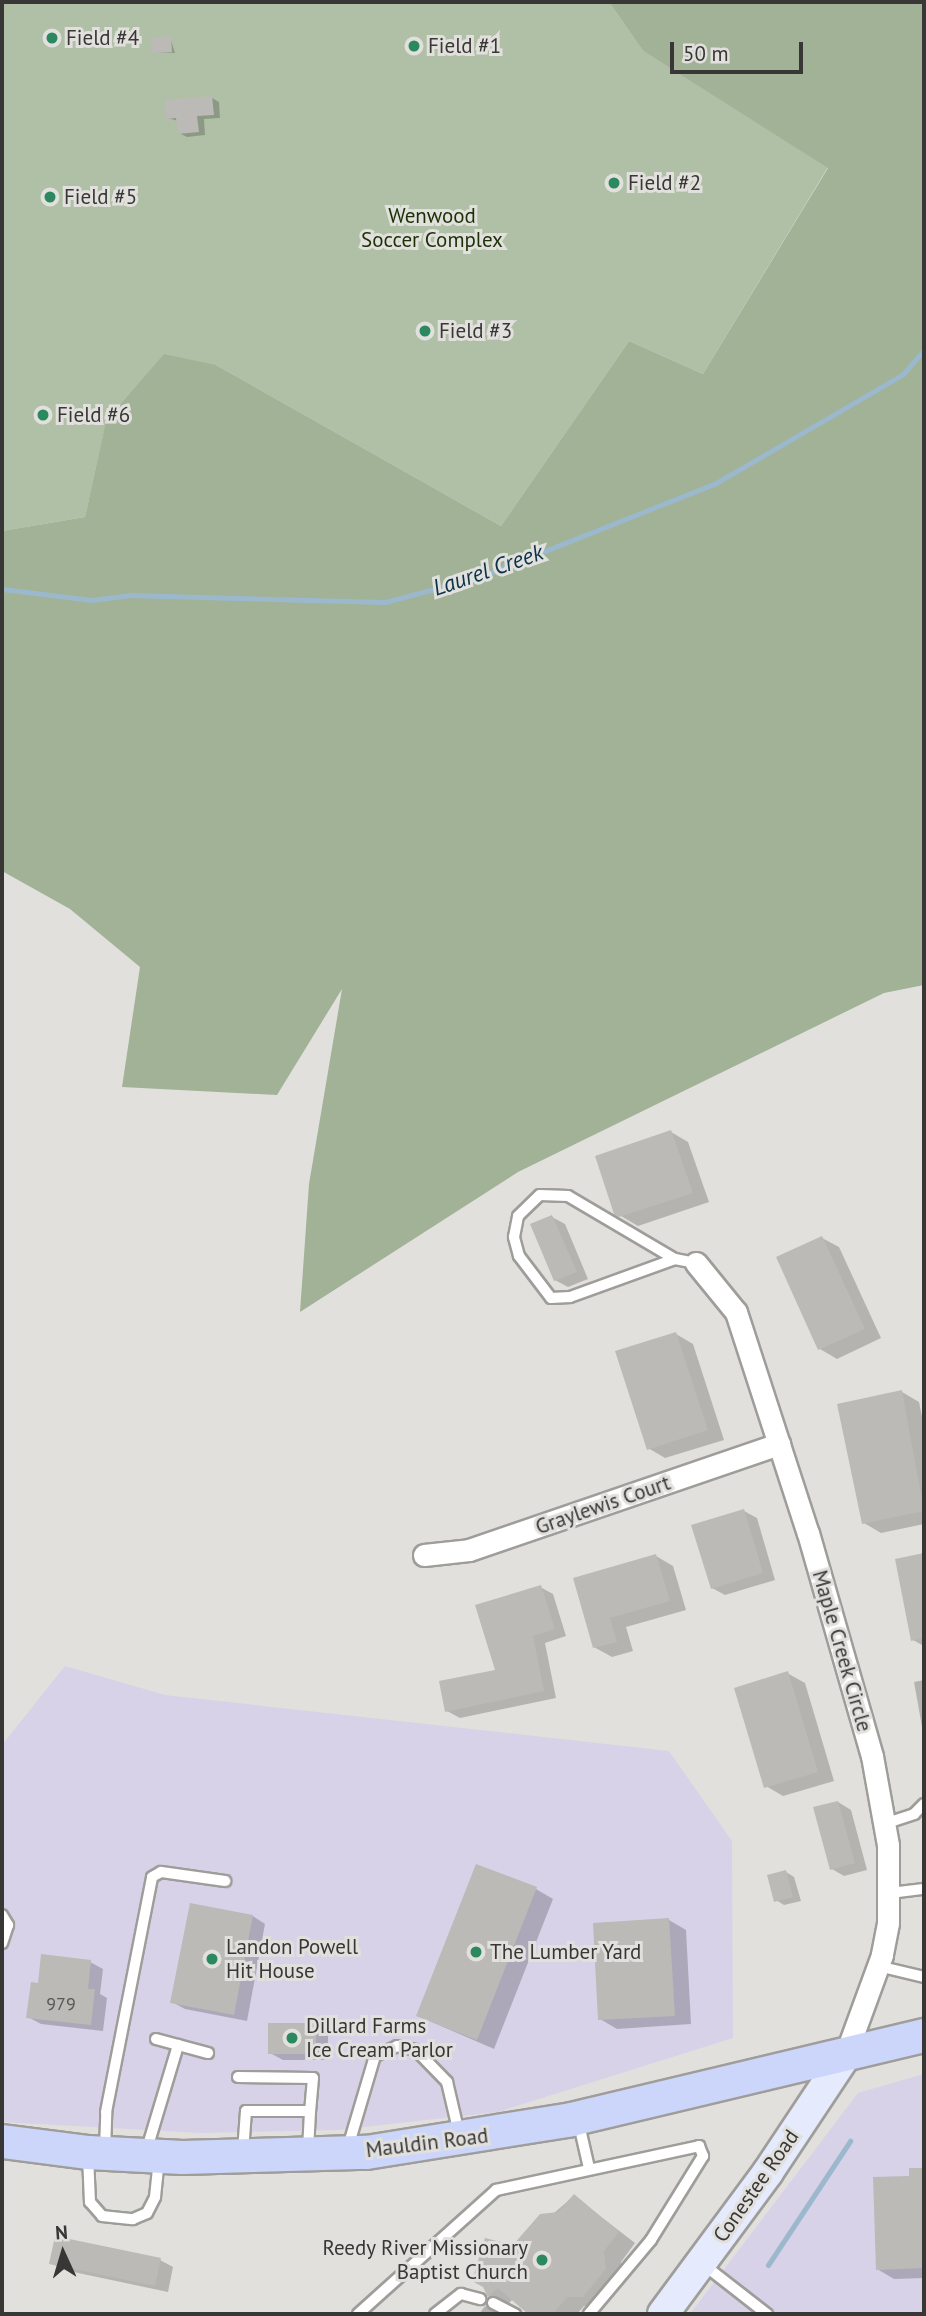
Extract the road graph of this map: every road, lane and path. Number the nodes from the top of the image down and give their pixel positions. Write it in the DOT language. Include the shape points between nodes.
graph roads {
  1 [pos="675,1259"];
  2 [pos="696,1263"];
  3 [pos="779,1444"];
  4 [pos="424,1555"];
  5 [pos="924,1804"];
  6 [pos="884,1824"];
  7 [pos="225,1881"];
  8 [pos="924,1889"];
  9 [pos="890,1894"];
  10 [pos="2,1915"];
  11 [pos="2,1942"];
  12 [pos="877,1966"];
  13 [pos="924,1977"];
  14 [pos="924,2035"];
  15 [pos="156,2039"];
  16 [pos="178,2045"];
  17 [pos="208,2053"];
  18 [pos="845,2056"];
  19 [pos="238,2077"];
  20 [pos="310,2111"];
  21 [pos="578,2118"];
  22 [pos="461,2140"];
  23 [pos="2,2141"];
  24 [pos="96,2153"];
  25 [pos="346,2153"];
  26 [pos="152,2155"];
  27 [pos="308,2155"];
  28 [pos="242,2158"];
  29 [pos="589,2168"];
  30 [pos="702,2263"];
  31 [pos="480,2299"];
  32 [pos="492,2303"];
  33 [pos="358,2314"];
  34 [pos="435,2314"];
  35 [pos="515,2314"];
  36 [pos="589,2314"];
  37 [pos="663,2314"];
  38 [pos="767,2314"];
  1 -- 1 [label="lane" via="568,1196 540,1195 518,1216 514,1237 519,1256 551,1298 570,1297"];
  1 -- 2 [label="lane"];
  2 -- 3 [label="street, Maple Creek Circle" via="736,1312"];
  3 -- 4 [label="street, Graylewis Court" via="469,1550"];
  3 -- 6 [label="street, Maple Creek Circle" via="857,1697"];
  5 -- 6 [label="lane" via="914,1814"];
  6 -- 9 [label="street, Maple Creek Circle"];
  7 -- 24 [label="lane" via="161,1871 152,1877"];
  8 -- 9 [label="lane"];
  9 -- 12 [label="street, Maple Creek Circle"];
  10 -- 11 [label="lane" via="8,1925"];
  12 -- 13 [label="lane"];
  12 -- 18 [label="street, Maple Creek Circle"];
  14 -- 18 [label="main road, Mauldin Road"];
  15 -- 16 [label="lane"];
  16 -- 17 [label="lane"];
  16 -- 26 [label="lane"];
  18 -- 21 [label="main road, Mauldin Road"];
  18 -- 30 [label="main road, Conestee Road"];
  19 -- 20 [label="lane" via="313,2078"];
  20 -- 27 [label="lane"];
  20 -- 28 [label="lane" via="246,2111"];
  21 -- 22 [label="main road, Mauldin Road"];
  21 -- 29 [label="lane"];
  22 -- 25 [label="main road, Mauldin Road"];
  22 -- 25 [label="lane" via="447,2082 416,2050 397,2046 375,2056"];
  23 -- 24 [label="main road, Mauldin Road"];
  24 -- 26 [label="main road, Mauldin Road"];
  24 -- 26 [label="lane" via="90,2202 102,2216 133,2219 147,2213 155,2197"];
  25 -- 27 [label="main road, Mauldin Road"];
  26 -- 28 [label="main road, Mauldin Road"];
  27 -- 28 [label="main road, Mauldin Road"];
  29 -- 33 [label="lane" via="496,2190"];
  29 -- 36 [label="lane" via="691,2145 703,2150 651,2240"];
  30 -- 37 [label="main road, Conestee Road"];
  30 -- 38 [label="lane"];
  31 -- 34 [label="lane" via="461,2294"];
  32 -- 35 [label="lane"];
}
